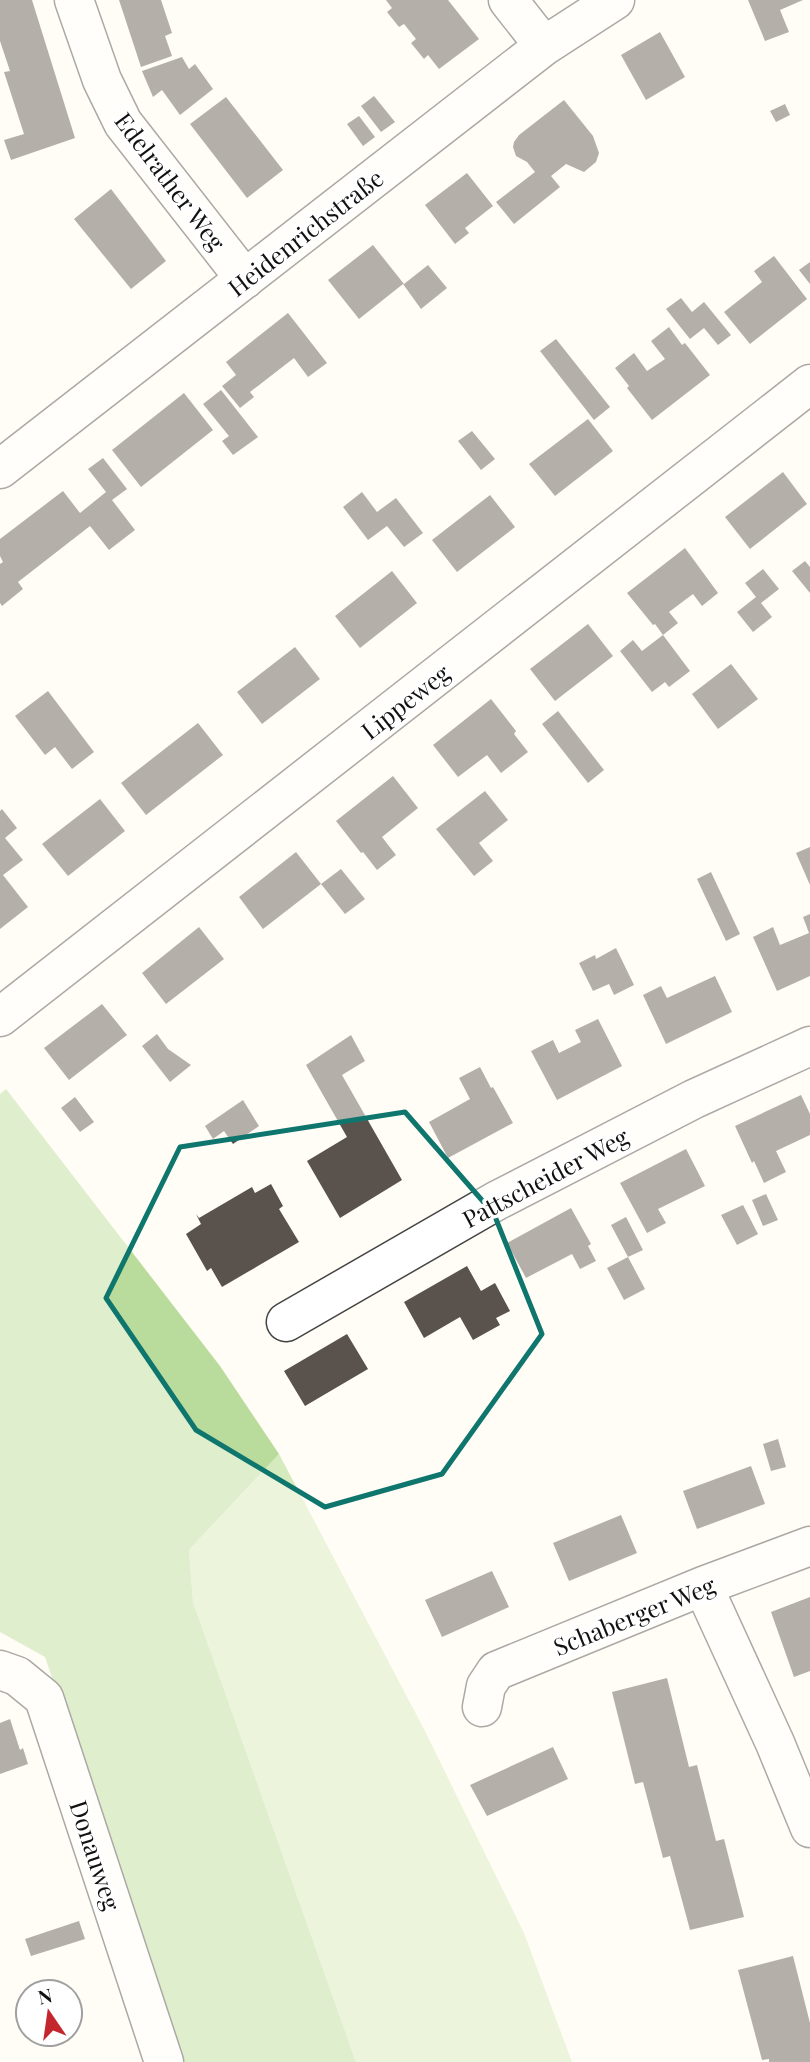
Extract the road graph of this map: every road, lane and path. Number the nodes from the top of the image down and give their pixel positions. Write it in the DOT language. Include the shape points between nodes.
graph roads {
  1 [pos="74,0"];
  2 [pos="508,0"];
  3 [pos="615,0"];
  4 [pos="544,46"];
  5 [pos="245,279"];
  6 [pos="810,384"];
  7 [pos="0,469"];
  8 [pos="0,1017"];
  9 [pos="810,1045"];
  10 [pos="286,1322"];
  11 [pos="810,1546"];
  12 [pos="704,1586"];
  13 [pos="0,1670"];
  14 [pos="482,1707"];
  15 [pos="810,1828"];
  16 [pos="164,2062"];
  1 -- 5 [label="street, Edelrather Weg" via="102,80 123,123"];
  2 -- 4 [label="street"];
  3 -- 4 [label="street, Heidenrichstraße"];
  4 -- 5 [label="street, Heidenrichstraße"];
  5 -- 7 [label="street, Heidenrichstraße"];
  6 -- 8 [label="street, Lippeweg"];
  9 -- 10 [label="street, Pattscheider Weg" via="496,1201"];
  11 -- 12 [label="street, Schaberger Weg"];
  12 -- 14 [label="street, Schaberger Weg" via="496,1671 486,1686"];
  12 -- 15 [label="street"];
  13 -- 16 [label="street, Donauweg" via="18,1676 44,1698"];
}
